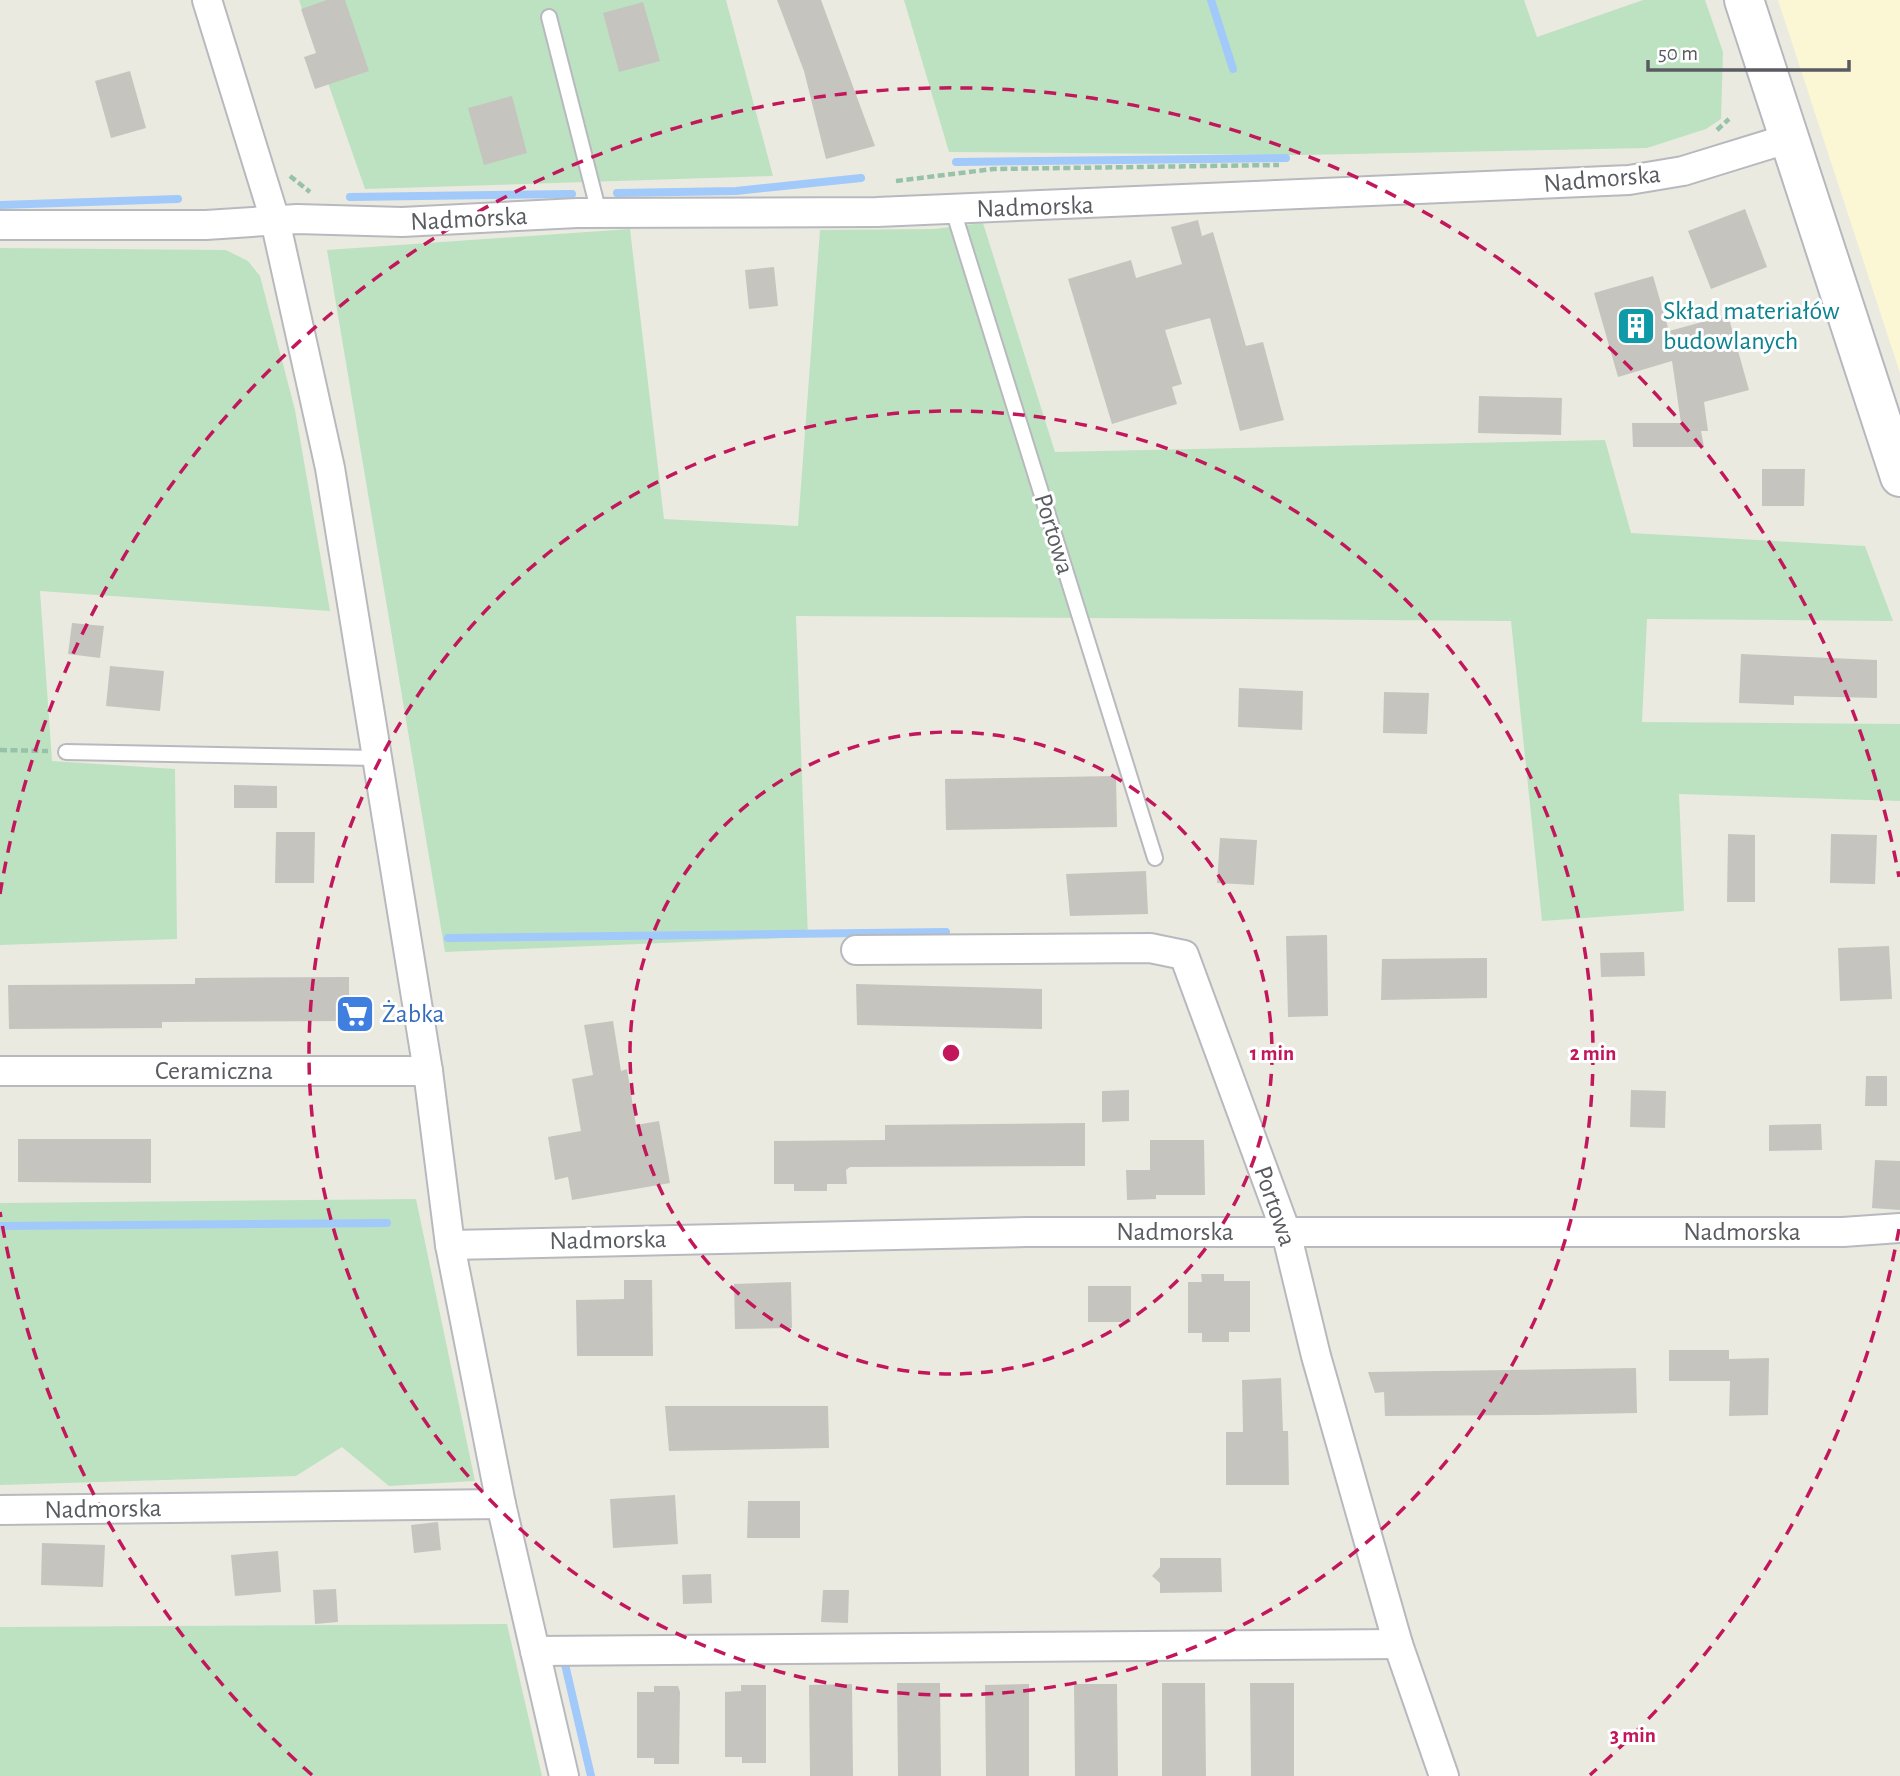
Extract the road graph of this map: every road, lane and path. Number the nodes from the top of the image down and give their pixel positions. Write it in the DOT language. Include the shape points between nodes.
graph roads {
  1 [pos="207,0"];
  2 [pos="1744,0"];
  3 [pos="549,17"];
  4 [pos="1790,138"];
  5 [pos="953,210"];
  6 [pos="599,213"];
  7 [pos="275,220"];
  8 [pos="0,225"];
  9 [pos="1900,477"];
  10 [pos="0,750"];
  11 [pos="66,752"];
  12 [pos="377,758"];
  13 [pos="1155,858"];
  14 [pos="856,950"];
  15 [pos="428,1071"];
  16 [pos="0,1072"];
  17 [pos="1900,1228"];
  18 [pos="1286,1232"];
  19 [pos="450,1245"];
  20 [pos="501,1504"];
  21 [pos="0,1510"];
  22 [pos="1398,1644"];
  23 [pos="535,1651"];
  24 [pos="564,1776"];
  25 [pos="1444,1776"];
  1 -- 7 [label="street"];
  2 -- 4 [label="main road"];
  3 -- 6 [label="lane"];
  4 -- 5 [label="street, Nadmorska" via="1684,171 1629,180"];
  4 -- 9 [label="main road"];
  5 -- 6 [label="street, Nadmorska"];
  5 -- 13 [label="lane, Portowa"];
  6 -- 7 [label="street, Nadmorska" via="401,222"];
  7 -- 8 [label="street, Nadmorska" via="206,225"];
  7 -- 12 [label="street" via="330,468"];
  10 -- 11 [label="path"];
  11 -- 12 [label="lane"];
  12 -- 15 [label="street"];
  14 -- 18 [label="street, Portowa" via="1150,948 1184,955"];
  15 -- 16 [label="street, Ceramiczna"];
  15 -- 19 [label="street"];
  17 -- 18 [label="street, Nadmorska" via="1843,1232"];
  18 -- 19 [label="street, Nadmorska" via="1013,1232"];
  18 -- 22 [label="street, Portowa" via="1316,1356"];
  19 -- 20 [label="street"];
  20 -- 21 [label="street, Nadmorska"];
  20 -- 23 [label="street"];
  22 -- 23 [label="street"];
  22 -- 25 [label="street, Portowa"];
  23 -- 24 [label="street"];
}
